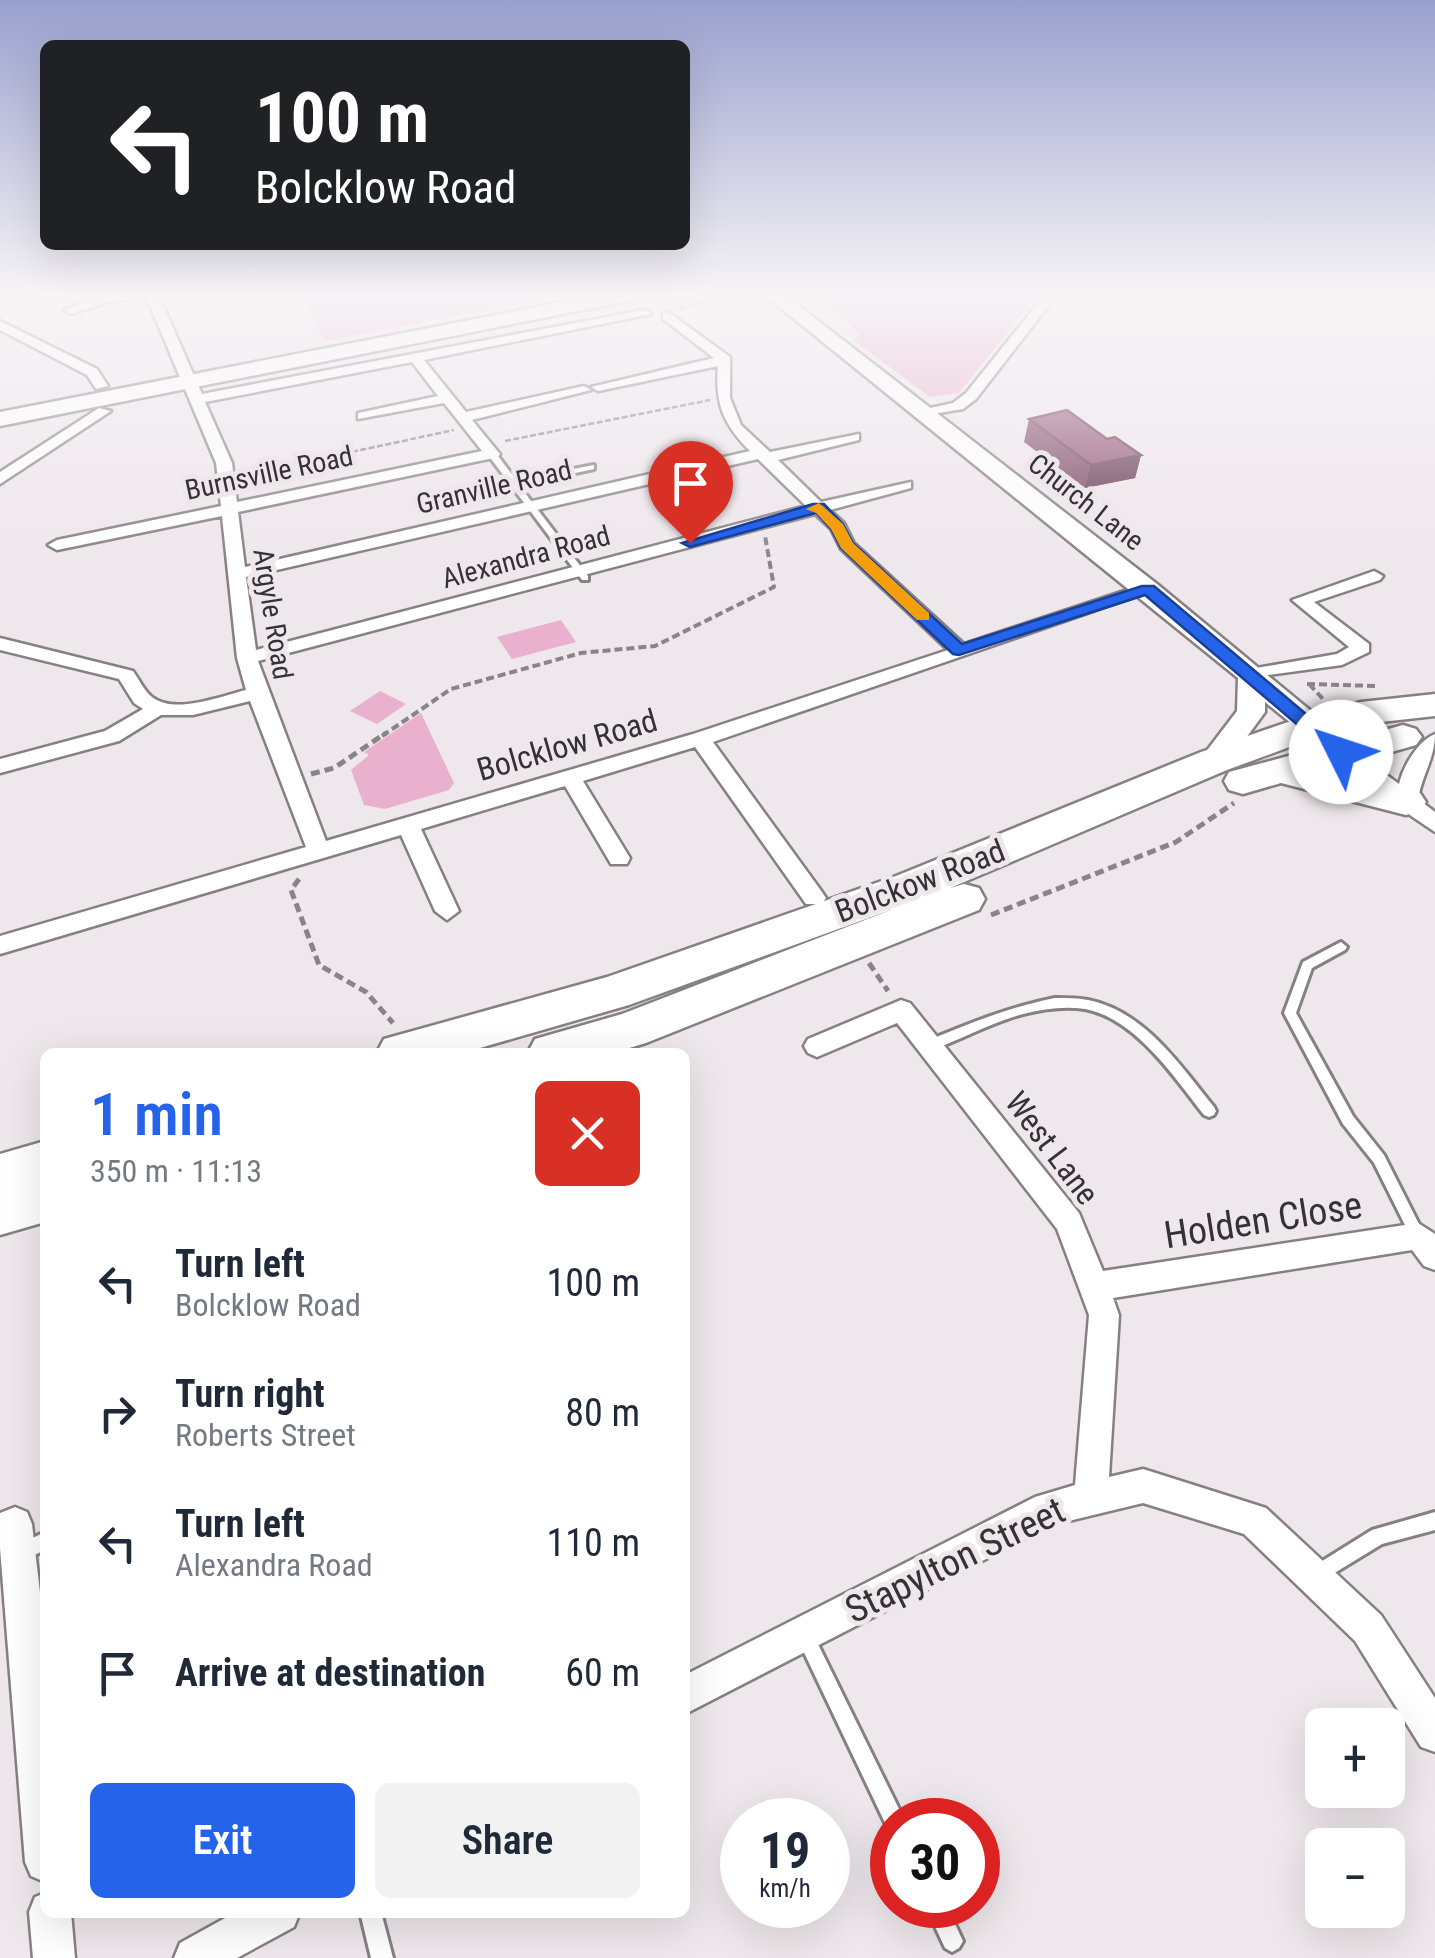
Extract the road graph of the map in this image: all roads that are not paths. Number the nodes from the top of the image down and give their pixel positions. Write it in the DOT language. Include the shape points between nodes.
graph roads {
  1 [pos="98,383"];
  2 [pos="190,383"];
  3 [pos="227,383"];
  4 [pos="235,383"];
  5 [pos="436,383"];
  6 [pos="613,383"];
  7 [pos="723,383"];
  8 [pos="888,383"];
  9 [pos="981,383"];
  10 [pos="100,386"];
  11 [pos="193,390"];
  12 [pos="448,398"];
  13 [pos="104,411"];
  14 [pos="926,413"];
  15 [pos="363,416"];
  16 [pos="0,417"];
  17 [pos="468,422"];
  18 [pos="854,437"];
  19 [pos="488,450"];
  20 [pos="765,456"];
  21 [pos="591,467"];
  22 [pos="0,479"];
  23 [pos="515,483"];
  24 [pos="905,484"];
  25 [pos="533,506"];
  26 [pos="819,507"];
  27 [pos="232,509"];
  28 [pos="57,546"];
  29 [pos="238,574"];
  30 [pos="583,575"];
  31 [pos="1374,576"];
  32 [pos="1148,589"];
  33 [pos="0,644"];
  34 [pos="959,650"];
  35 [pos="248,658"];
  36 [pos="1252,674"];
  37 [pos="257,693"];
  38 [pos="1435,706"];
  39 [pos="157,708"];
  40 [pos="1435,737"];
  41 [pos="700,740"];
  42 [pos="1327,740"];
  43 [pos="0,766"];
  44 [pos="1279,770"];
  45 [pos="570,778"];
  46 [pos="1228,782"];
  47 [pos="1420,813"];
  48 [pos="408,825"];
  49 [pos="308,855"];
  50 [pos="619,858"];
  51 [pos="814,898"];
  52 [pos="447,911"];
  53 [pos="0,946"];
  54 [pos="1342,948"];
  55 [pos="817,1046"];
  56 [pos="929,1046"];
  57 [pos="415,1048"];
  58 [pos="566,1048"];
  59 [pos="1209,1111"];
  60 [pos="40,1164"];
  61 [pos="0,1176"];
  62 [pos="40,1200"];
  63 [pos="0,1212"];
  64 [pos="1426,1246"];
  65 [pos="1094,1287"];
  66 [pos="1091,1498"];
  67 [pos="1435,1521"];
  68 [pos="22,1542"];
  69 [pos="1315,1575"];
  70 [pos="804,1634"];
  71 [pos="690,1691"];
  72 [pos="1435,1733"];
  73 [pos="40,1767"];
  74 [pos="883,1798"];
  75 [pos="51,1918"];
  76 [pos="267,1918"];
  77 [pos="372,1918"];
  78 [pos="946,1928"];
  79 [pos="952,1941"];
  80 [pos="54,1958"];
  81 [pos="195,1958"];
  82 [pos="382,1958"];
  1 -- 10 [label="street"];
  2 -- 11 [label="street, Argyle Road"];
  3 -- 11 [label="main road"];
  4 -- 11 [label="street"];
  5 -- 12 [label="street"];
  6 -- 17 [label="street"];
  7 -- 20 [label="street" via="734,427"];
  8 -- 14 [label="street, Church Lane"];
  9 -- 14 [label="street" via="958,406"];
  11 -- 16 [label="main road" via="138,391"];
  11 -- 27 [label="street, Argyle Road"];
  12 -- 15 [label="street"];
  12 -- 17 [label="street"];
  13 -- 22 [label="street"];
  14 -- 32 [label="street, Church Lane"];
  17 -- 19 [label="street"];
  18 -- 20 [label="street, Granville Road"];
  19 -- 23 [label="lane"];
  19 -- 27 [label="street, Burnsville Road"];
  20 -- 25 [label="street, Granville Road"];
  20 -- 26 [label="street"];
  21 -- 23 [label="lane"];
  23 -- 25 [label="lane"];
  24 -- 26 [label="street, Alexandra Road"];
  25 -- 29 [label="street, Granville Road"];
  25 -- 30 [label="lane"];
  26 -- 30 [label="street, Alexandra Road"];
  26 -- 34 [label="street" via="847,545"];
  27 -- 28 [label="street, Burnsville Road"];
  27 -- 29 [label="street, Argyle Road"];
  29 -- 35 [label="street, Argyle Road"];
  30 -- 35 [label="street, Alexandra Road"];
  31 -- 36 [label="street" via="1301,600 1362,648 1342,659"];
  32 -- 34 [label="street, Bolcklow Road"];
  32 -- 36 [label="street, Church Lane"];
  33 -- 39 [label="street" via="126,675 140,699"];
  34 -- 41 [label="street, Bolcklow Road"];
  35 -- 37 [label="street, Argyle Road"];
  36 -- 42 [label="street, Church Lane"];
  36 -- 46 [label="street" via="1251,712"];
  37 -- 39 [label="street" via="193,709"];
  37 -- 49 [label="street, Argyle Road"];
  38 -- 42 [label="highway, Bolckow Road" via="1361,713"];
  39 -- 43 [label="street" via="112,736"];
  40 -- 42 [label="highway"];
  40 -- 47 [label="street" via="1412,772"];
  41 -- 45 [label="street, Bolcklow Road"];
  41 -- 51 [label="street"];
  42 -- 44 [label="highway"];
  42 -- 46 [label="highway, Bolckow Road"];
  42 -- 47 [label="street"];
  44 -- 46 [label="highway"];
  44 -- 47 [label="highway"];
  45 -- 48 [label="street, Bolcklow Road"];
  45 -- 50 [label="street"];
  46 -- 57 [label="highway, Bolckow Road" via="1080,820 613,993"];
  46 -- 58 [label="highway, Bolckow Road" via="926,914 630,1030"];
  48 -- 49 [label="street, Bolcklow Road"];
  48 -- 52 [label="street"];
  49 -- 53 [label="street, Bolcklow Road"];
  54 -- 64 [label="lane" via="1307,965 1290,1013"];
  55 -- 56 [label="street, West Lane" via="901,1010"];
  56 -- 59 [label="lane" via="998,1016 1062,1000 1092,1003 1123,1019 1172,1062"];
  56 -- 65 [label="street, West Lane" via="1068,1222"];
  60 -- 61 [label="highway"];
  62 -- 63 [label="highway"];
  64 -- 65 [label="street, Holden Close"];
  65 -- 66 [label="street, West Lane" via="1104,1315"];
  66 -- 69 [label="street, Stapylton Street" via="1143,1486 1254,1520"];
  66 -- 70 [label="street, Stapylton Street" via="1047,1509"];
  67 -- 69 [label="lane" via="1378,1536"];
  68 -- 73 [label="street"];
  69 -- 72 [label="street, Stapylton Street" via="1368,1628"];
  70 -- 71 [label="street, Stapylton Street"];
  70 -- 74 [label="lane"];
  75 -- 80 [label="street"];
  76 -- 81 [label="street"];
  77 -- 82 [label="lane"];
  78 -- 79 [label="lane"];
}
